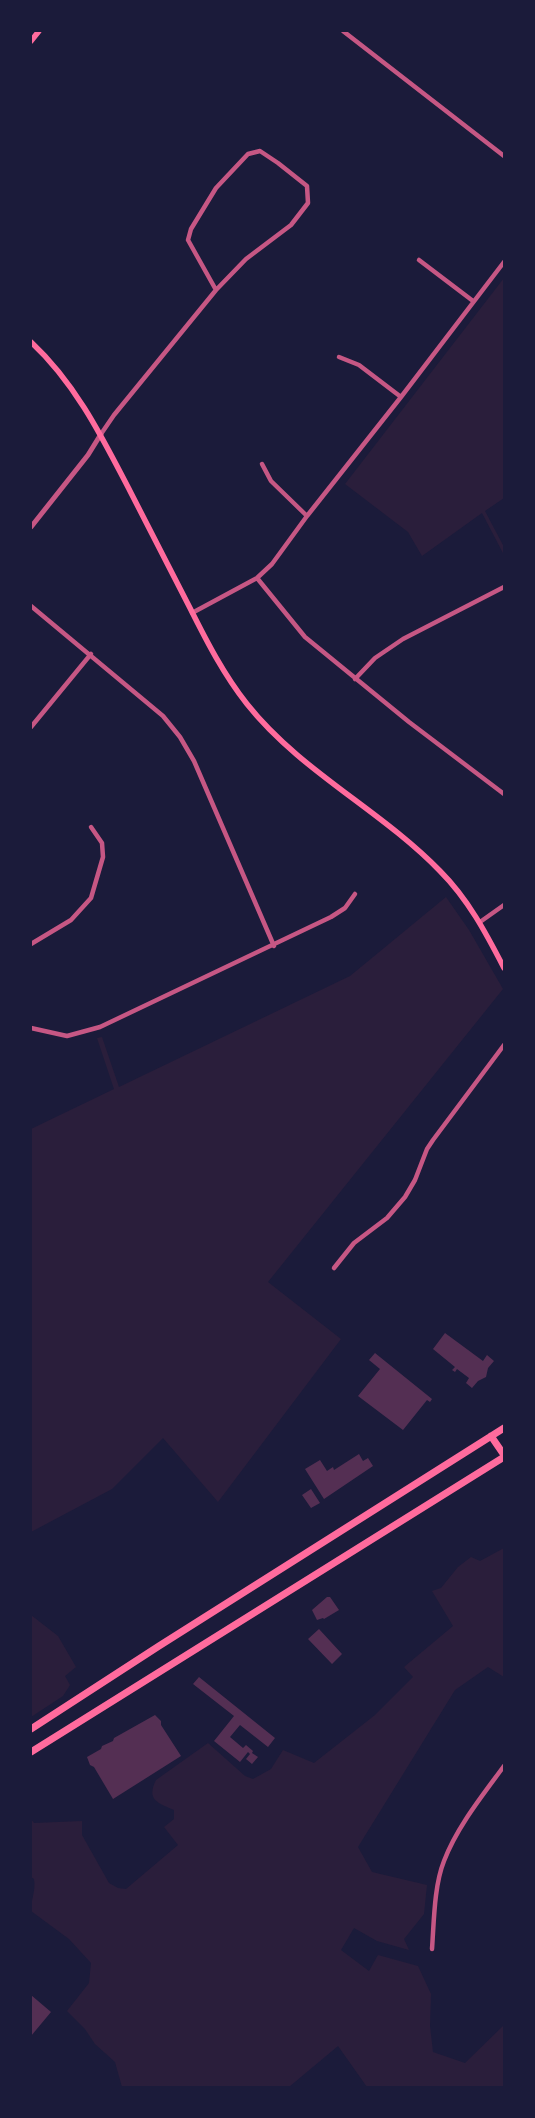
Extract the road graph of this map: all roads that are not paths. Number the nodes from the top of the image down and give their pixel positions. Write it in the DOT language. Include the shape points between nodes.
graph roads {
  1 [pos="39,31"];
  2 [pos="343,31"];
  3 [pos="31,41"];
  4 [pos="504,156"];
  5 [pos="419,260"];
  6 [pos="504,262"];
  7 [pos="216,290"];
  8 [pos="473,301"];
  9 [pos="31,342"];
  10 [pos="339,357"];
  11 [pos="401,397"];
  12 [pos="101,434"];
  13 [pos="262,464"];
  14 [pos="307,516"];
  15 [pos="31,527"];
  16 [pos="257,578"];
  17 [pos="504,587"];
  18 [pos="31,606"];
  19 [pos="192,613"];
  20 [pos="91,654"];
  21 [pos="355,678"];
  22 [pos="31,727"];
  23 [pos="503,791"];
  24 [pos="91,827"];
  25 [pos="355,894"];
  26 [pos="504,905"];
  27 [pos="480,922"];
  28 [pos="31,944"];
  29 [pos="274,946"];
  30 [pos="504,968"];
  31 [pos="31,1028"];
  32 [pos="504,1045"];
  33 [pos="334,1268"];
  34 [pos="504,1428"];
  35 [pos="491,1436"];
  36 [pos="504,1456"];
  37 [pos="31,1730"];
  38 [pos="31,1752"];
  39 [pos="504,1766"];
  40 [pos="432,1949"];
  1 -- 3 [label="main road"];
  2 -- 4 [label="street"];
  5 -- 8 [label="street"];
  6 -- 8 [label="street"];
  7 -- 7 [label="street" via="246,259 291,225 308,203 306,186 260,151 248,154 216,188 190,229 188,240"];
  7 -- 12 [label="street"];
  8 -- 11 [label="street"];
  9 -- 12 [label="main road" via="72,387"];
  10 -- 11 [label="street" via="359,366"];
  11 -- 14 [label="street"];
  12 -- 15 [label="street" via="88,456"];
  12 -- 19 [label="main road"];
  13 -- 14 [label="street" via="271,481"];
  14 -- 16 [label="street" via="272,564"];
  16 -- 19 [label="street"];
  16 -- 21 [label="street" via="305,637"];
  17 -- 21 [label="street" via="403,639"];
  18 -- 20 [label="street"];
  19 -- 27 [label="main road" via="223,670 257,717 288,746 420,852 451,883"];
  20 -- 22 [label="street"];
  20 -- 29 [label="street" via="163,716 180,737 194,761"];
  21 -- 23 [label="street"];
  24 -- 28 [label="street" via="102,843 103,857 91,898 71,920"];
  25 -- 29 [label="street" via="345,908 331,917"];
  26 -- 27 [label="street"];
  27 -- 30 [label="main road"];
  29 -- 31 [label="street" via="100,1027 67,1036"];
  32 -- 33 [label="street" via="427,1149 405,1197 387,1218 354,1243"];
  34 -- 35 [label="highway"];
  35 -- 36 [label="highway"];
  35 -- 37 [label="highway"];
  36 -- 38 [label="highway"];
  39 -- 40 [label="street" via="465,1822 443,1862"];
}
